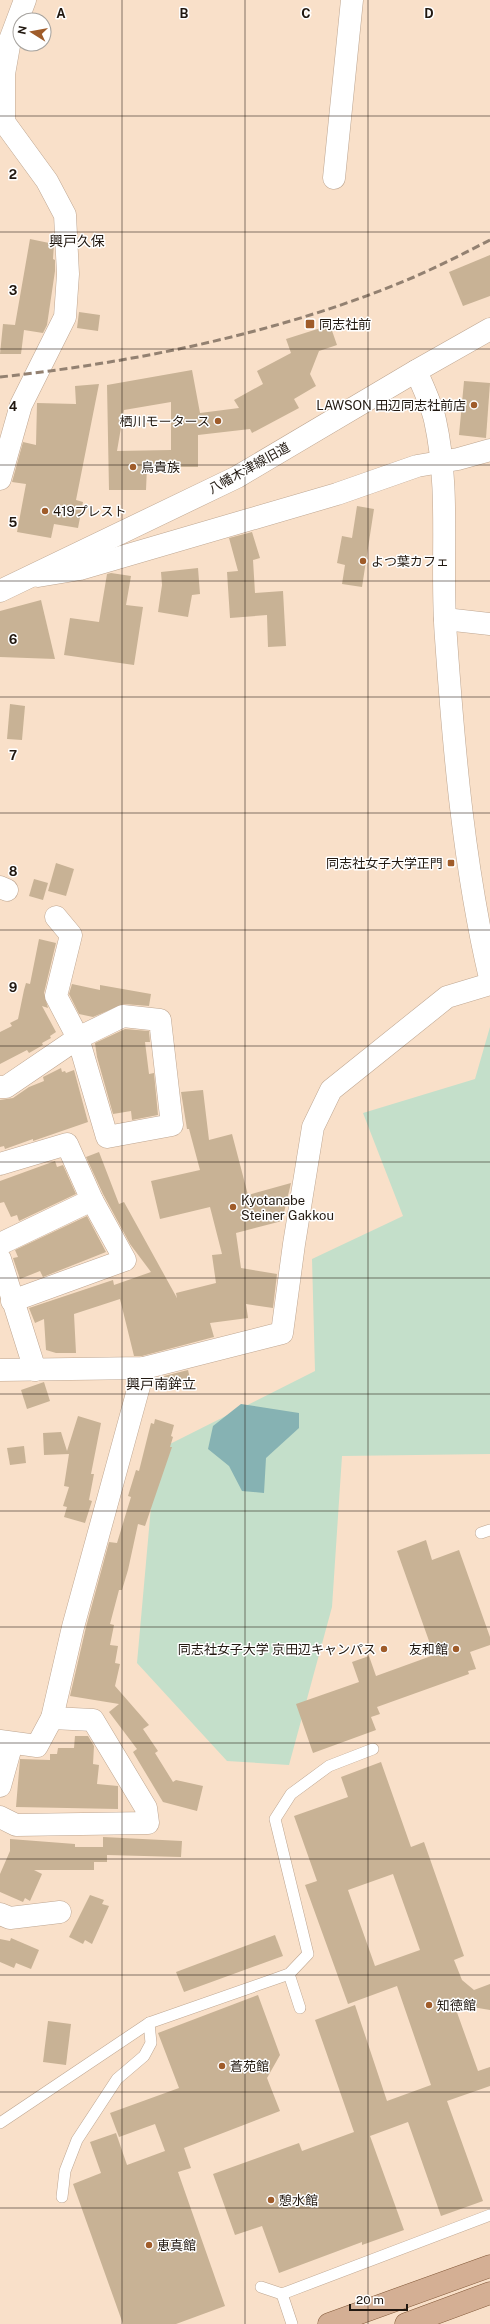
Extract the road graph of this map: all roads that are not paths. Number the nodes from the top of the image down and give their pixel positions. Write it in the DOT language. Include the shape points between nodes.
graph roads {
  1 [pos="26,0"];
  2 [pos="352,0"];
  3 [pos="4,48"];
  4 [pos="2,122"];
  5 [pos="334,178"];
  6 [pos="490,329"];
  7 [pos="416,371"];
  8 [pos="490,450"];
  9 [pos="441,460"];
  10 [pos="0,479"];
  11 [pos="31,577"];
  12 [pos="0,591"];
  13 [pos="445,618"];
  14 [pos="490,624"];
  15 [pos="56,917"];
  16 [pos="490,978"];
  17 [pos="490,984"];
  18 [pos="78,1038"];
  19 [pos="0,1087"];
  20 [pos="0,1164"];
  21 [pos="92,1200"];
  22 [pos="0,1244"];
  23 [pos="0,1259"];
  24 [pos="12,1301"];
  25 [pos="144,1368"];
  26 [pos="0,1370"];
  27 [pos="35,1370"];
  28 [pos="52,1718"];
  29 [pos="6,1742"];
  30 [pos="373,1748"];
  31 [pos="0,1786"];
  32 [pos="0,1816"];
  33 [pos="60,1912"];
  34 [pos="0,1914"];
  35 [pos="289,1974"];
  36 [pos="300,2008"];
  37 [pos="150,2023"];
  38 [pos="0,2123"];
  39 [pos="62,2197"];
  40 [pos="490,2215"];
  41 [pos="490,2266"];
  42 [pos="261,2287"];
  43 [pos="490,2293"];
  44 [pos="282,2294"];
  45 [pos="292,2324"];
  46 [pos="329,2324"];
  47 [pos="406,2324"];
  1 -- 3 [label="street"];
  2 -- 5 [label="street"];
  3 -- 4 [label="street"];
  4 -- 10 [label="street" via="48,181 65,215 68,274 65,317 21,405"];
  6 -- 7 [label="street, 八幡木津線旧道"];
  7 -- 9 [label="street" via="435,420"];
  7 -- 11 [label="street, 八幡木津線旧道" via="237,477"];
  8 -- 9 [label="street" via="458,459"];
  9 -- 11 [label="street" via="337,494 80,569"];
  9 -- 13 [label="street" via="446,501"];
  11 -- 12 [label="street, 八幡木津線旧道"];
  13 -- 14 [label="street"];
  13 -- 16 [label="street" via="465,839 480,937"];
  15 -- 18 [label="street" via="72,935 56,996"];
  17 -- 25 [label="street" via="448,997 331,1090 313,1127 282,1333"];
  18 -- 18 [label="street" via="123,1016 160,1020 172,1125 107,1137"];
  18 -- 19 [label="street" via="6,1087"];
  20 -- 21 [label="street" via="67,1144"];
  21 -- 22 [label="street"];
  21 -- 24 [label="street" via="125,1260"];
  23 -- 24 [label="street"];
  24 -- 27 [label="street"];
  25 -- 27 [label="street"];
  25 -- 28 [label="street" via="73,1627"];
  26 -- 27 [label="street"];
  28 -- 29 [label="street" via="37,1746"];
  28 -- 32 [label="street" via="93,1720 146,1808 148,1823 16,1825"];
  29 -- 31 [label="street"];
  30 -- 35 [label="lane" via="329,1766 291,1794 275,1819 308,1954"];
  33 -- 34 [label="street" via="10,1918"];
  35 -- 36 [label="lane"];
  35 -- 37 [label="lane"];
  37 -- 38 [label="lane"];
  37 -- 39 [label="lane" via="151,2043 144,2056 117,2079 77,2140 66,2170"];
  40 -- 44 [label="lane"];
  41 -- 46 [label="main road"];
  42 -- 44 [label="lane"];
  43 -- 47 [label="main road"];
  44 -- 45 [label="lane"];
}
